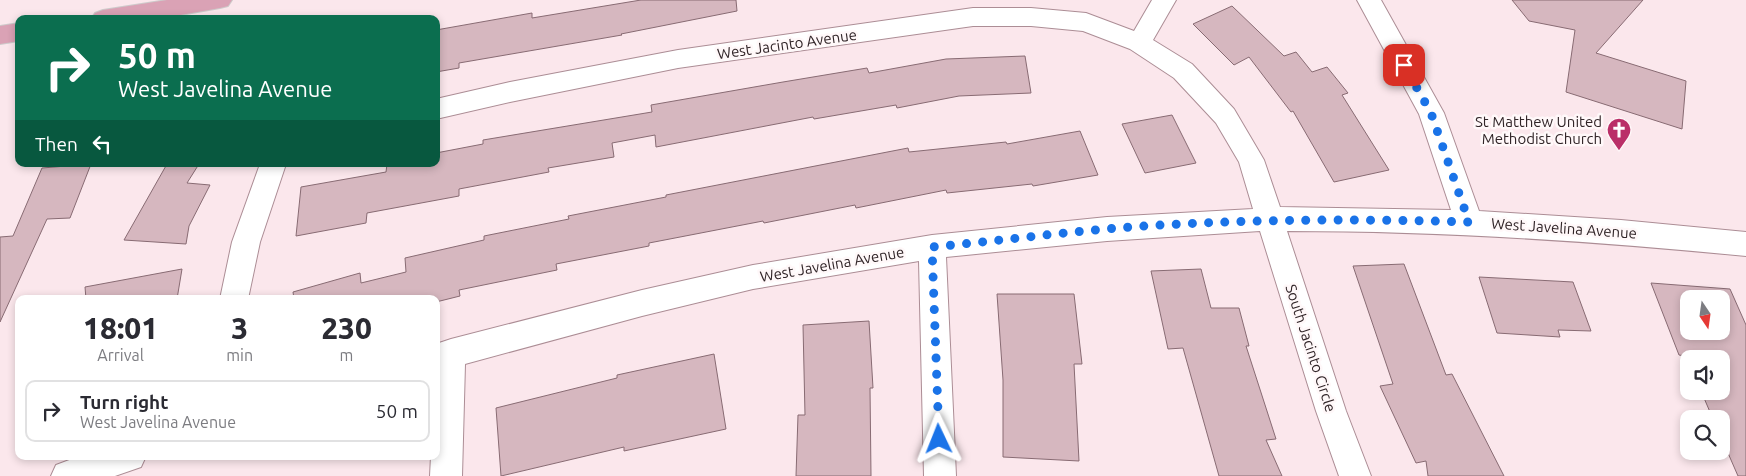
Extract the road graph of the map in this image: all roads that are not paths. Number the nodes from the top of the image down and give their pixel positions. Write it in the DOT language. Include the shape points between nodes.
graph roads {
  1 [pos="220,0"];
  2 [pos="1164,0"];
  3 [pos="1369,0"];
  4 [pos="128,15"];
  5 [pos="15,33"];
  6 [pos="0,35"];
  7 [pos="1139,43"];
  8 [pos="440,108"];
  9 [pos="272,167"];
  10 [pos="1270,219"];
  11 [pos="1469,222"];
  12 [pos="1746,244"];
  13 [pos="932,247"];
  14 [pos="235,295"];
  15 [pos="444,356"];
  16 [pos="117,460"];
  17 [pos="67,476"];
  18 [pos="446,476"];
  19 [pos="940,476"];
  20 [pos="1355,476"];
  1 -- 4 [label="main road"];
  2 -- 7 [label="street"];
  3 -- 11 [label="street" via="1431,113"];
  5 -- 6 [label="main road"];
  7 -- 8 [label="street, West Jacinto Avenue" via="1086,22 1031,16 973,17 678,59"];
  7 -- 10 [label="street, West Jacinto Avenue" via="1183,71 1225,116 1251,160"];
  9 -- 14 [label="street" via="246,242"];
  10 -- 11 [label="street, West Javelina Avenue"];
  10 -- 13 [label="street, West Javelina Avenue" via="1108,229"];
  10 -- 20 [label="street, South Jacinto Circle"];
  11 -- 12 [label="street, West Javelina Avenue"];
  13 -- 15 [label="street, West Javelina Avenue" via="753,278"];
  13 -- 19 [label="street"];
  15 -- 18 [label="street"];
  16 -- 17 [label="street"];
}
